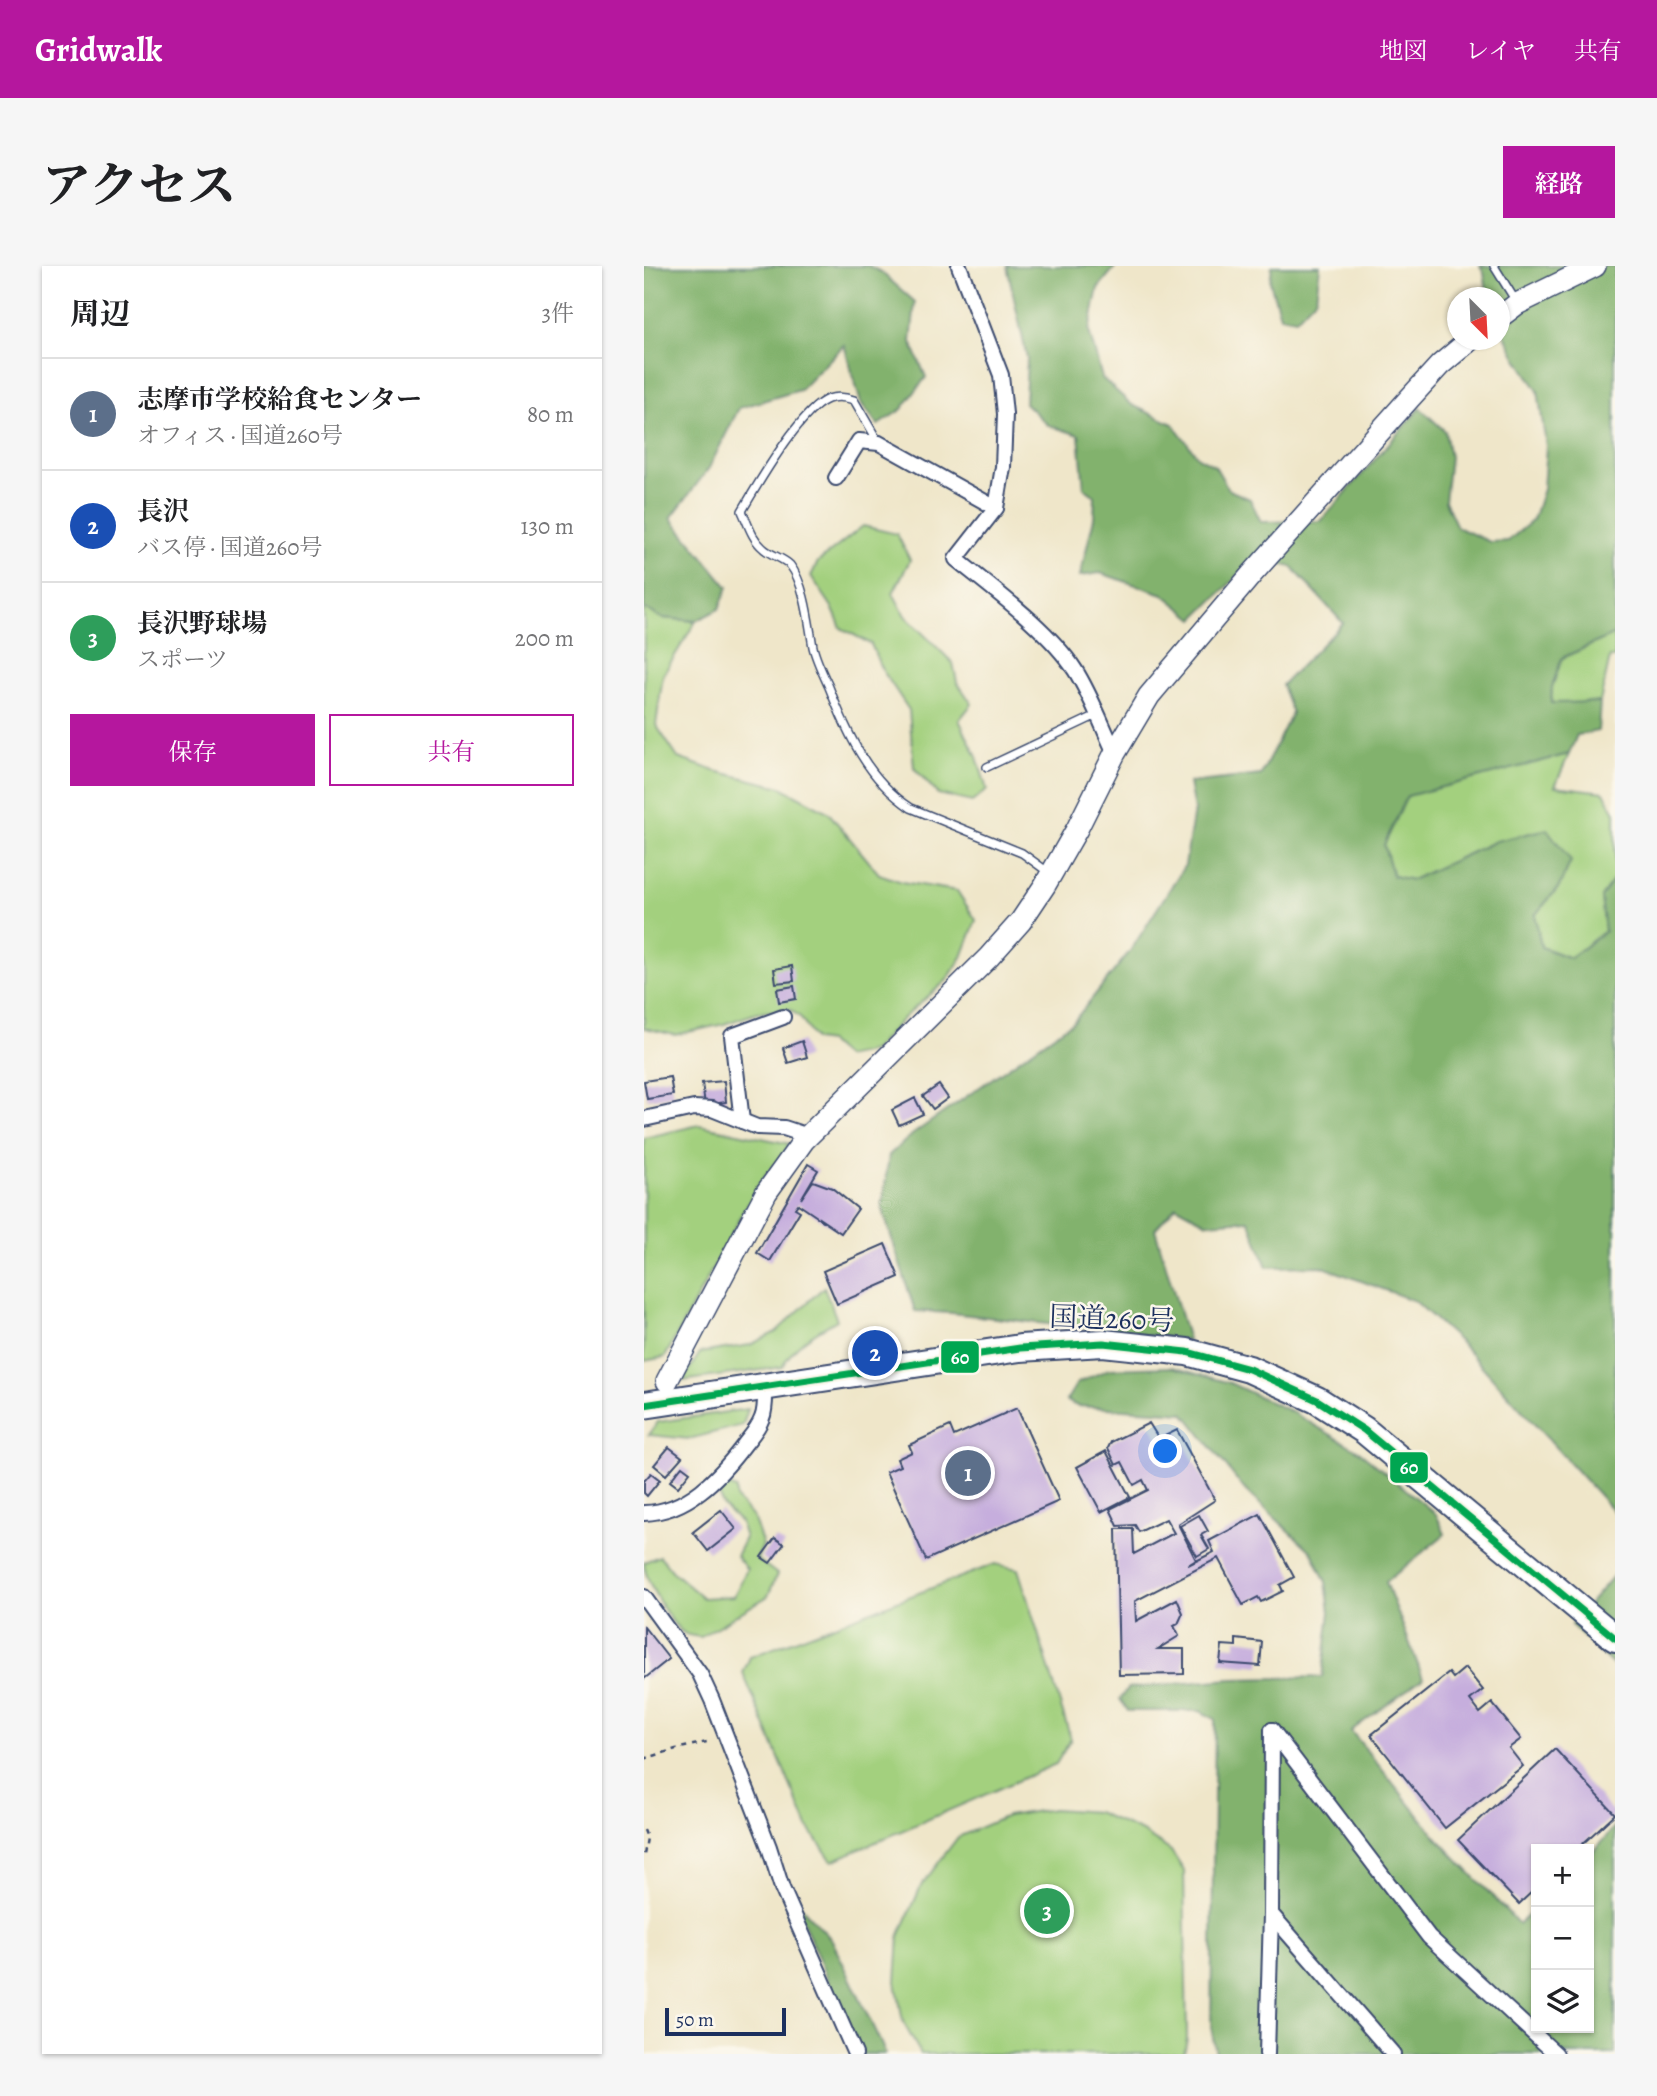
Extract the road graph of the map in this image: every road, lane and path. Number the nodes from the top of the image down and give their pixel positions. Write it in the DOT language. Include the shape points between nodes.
graph roads {
  1 [pos="959,266"];
  2 [pos="1494,266"];
  3 [pos="1595,266"];
  4 [pos="1517,304"];
  5 [pos="1510,309"];
  6 [pos="1458,350"];
  7 [pos="879,443"];
  8 [pos="836,478"];
  9 [pos="996,508"];
  10 [pos="1097,715"];
  11 [pos="1115,753"];
  12 [pos="987,767"];
  13 [pos="1052,874"];
  14 [pos="783,1017"];
  15 [pos="644,1119"];
  16 [pos="742,1121"];
  17 [pos="808,1136"];
  18 [pos="667,1381"];
  19 [pos="765,1386"];
  20 [pos="644,1405"];
  21 [pos="644,1513"];
  22 [pos="644,1597"];
  23 [pos="1615,1638"];
  24 [pos="727,1738"];
  25 [pos="644,1759"];
  26 [pos="644,1830"];
  27 [pos="644,1855"];
  28 [pos="1271,1914"];
  29 [pos="855,2054"];
  30 [pos="1267,2054"];
  31 [pos="1393,2054"];
  32 [pos="1556,2054"];
  1 -- 9 [label="street" via="1001,375 1005,414"];
  2 -- 4 [label="lane"];
  3 -- 4 [label="street"];
  4 -- 5 [label="street"];
  6 -- 11 [label="street" via="1188,647 1149,695"];
  7 -- 8 [label="street" via="859,441"];
  7 -- 9 [label="street"];
  7 -- 13 [label="lane" via="854,400 826,399 806,416 742,511 762,548 789,565 802,592 814,650 835,703 879,781 911,808 1022,853"];
  9 -- 10 [label="street" via="957,559 1050,641 1075,670"];
  10 -- 11 [label="street"];
  10 -- 12 [label="lane"];
  11 -- 13 [label="street"];
  13 -- 17 [label="street" via="1021,921 989,957"];
  14 -- 16 [label="street" via="732,1036"];
  15 -- 16 [label="street" via="694,1108 712,1109"];
  16 -- 17 [label="street"];
  17 -- 18 [label="street" via="766,1193"];
  19 -- 20 [label="highway, 国道260号"];
  19 -- 21 [label="street" via="758,1427 718,1476 679,1504"];
  19 -- 23 [label="highway, 国道260号" via="1020,1348 1103,1343 1187,1352 1249,1369 1317,1400 1364,1430"];
  22 -- 24 [label="street" via="700,1674"];
  24 -- 25 [label="path"];
  24 -- 29 [label="street" via="782,1888"];
  26 -- 27 [label="path"];
  28 -- 30 [label="street"];
  28 -- 31 [label="street"];
  28 -- 32 [label="street" via="1272,1730 1429,1937"];
}
